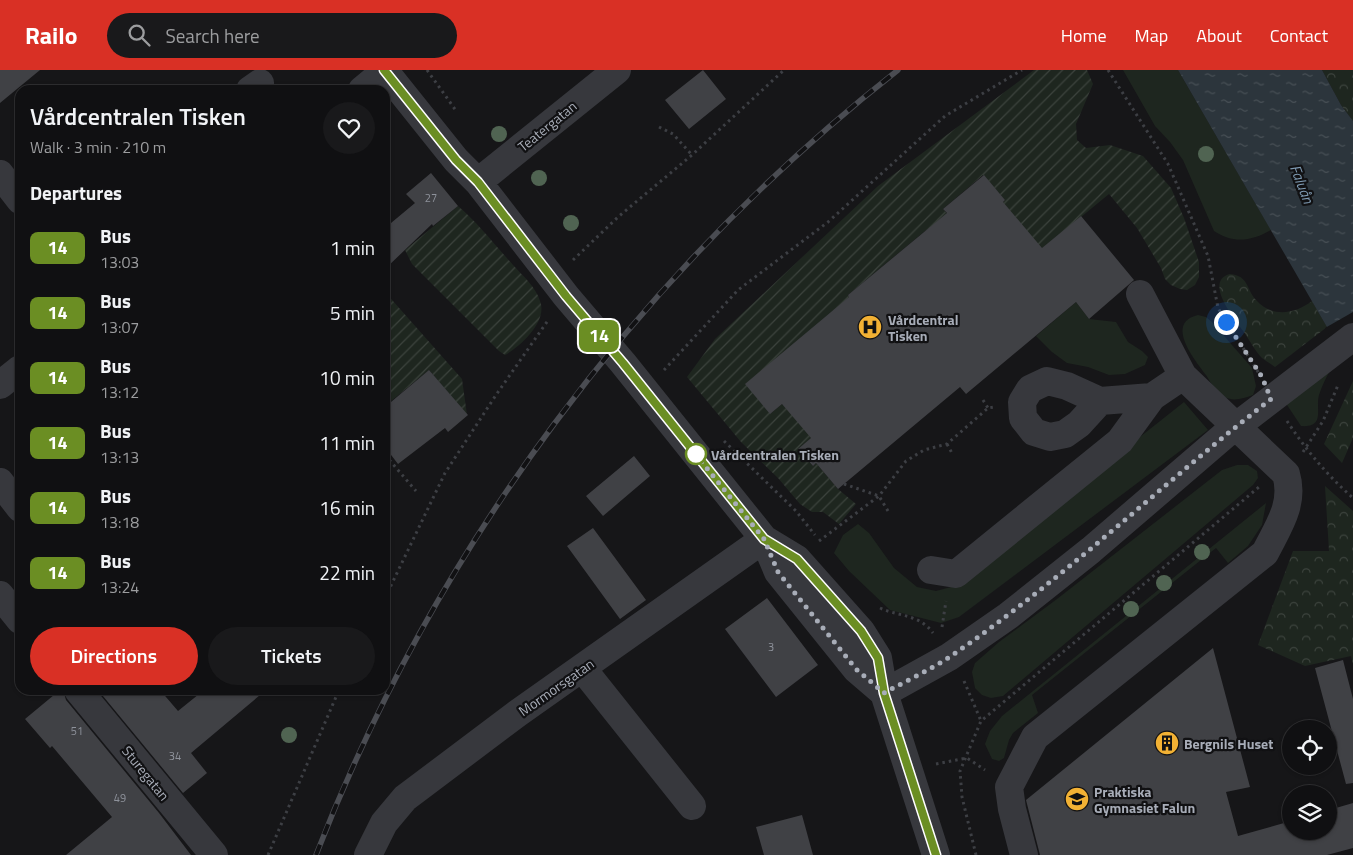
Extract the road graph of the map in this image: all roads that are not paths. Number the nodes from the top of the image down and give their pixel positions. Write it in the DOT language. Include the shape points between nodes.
graph roads {
  1 [pos="385,70"];
  2 [pos="617,70"];
  3 [pos="368,85"];
  4 [pos="0,174"];
  5 [pos="478,182"];
  6 [pos="15,194"];
  7 [pos="1140,294"];
  8 [pos="1353,336"];
  9 [pos="15,373"];
  10 [pos="1183,376"];
  11 [pos="0,385"];
  12 [pos="1152,397"];
  13 [pos="1100,401"];
  14 [pos="1236,426"];
  15 [pos="0,482"];
  16 [pos="15,502"];
  17 [pos="764,539"];
  18 [pos="944,572"];
  19 [pos="0,595"];
  20 [pos="15,614"];
  21 [pos="582,668"];
  22 [pos="884,693"];
  23 [pos="82,695"];
  24 [pos="692,806"];
  25 [pos="214,855"];
  26 [pos="368,855"];
  27 [pos="936,855"];
  28 [pos="1024,855"];
  1 -- 3 [label="street"];
  1 -- 5 [label="street" via="456,160"];
  2 -- 5 [label="street, Teatergatan"];
  4 -- 6 [label="street"];
  5 -- 17 [label="street" via="566,296"];
  7 -- 10 [label="street"];
  8 -- 14 [label="street"];
  9 -- 11 [label="street"];
  10 -- 12 [label="street"];
  10 -- 14 [label="street"];
  12 -- 13 [label="street"];
  12 -- 18 [label="street" via="1120,441"];
  14 -- 22 [label="street" via="1008,616 949,657"];
  14 -- 28 [label="street" via="1286,474 1290,486 1289,499 1281,520 1265,552 1035,736 1010,787"];
  15 -- 16 [label="street"];
  17 -- 21 [label="street, Mormorsgatan"];
  17 -- 22 [label="street" via="797,559 861,631 878,658"];
  19 -- 20 [label="street"];
  21 -- 24 [label="street"];
  21 -- 26 [label="street, Mormorsgatan" via="406,798 384,823"];
  22 -- 27 [label="street"];
  23 -- 25 [label="street, Sturegatan"];
}
